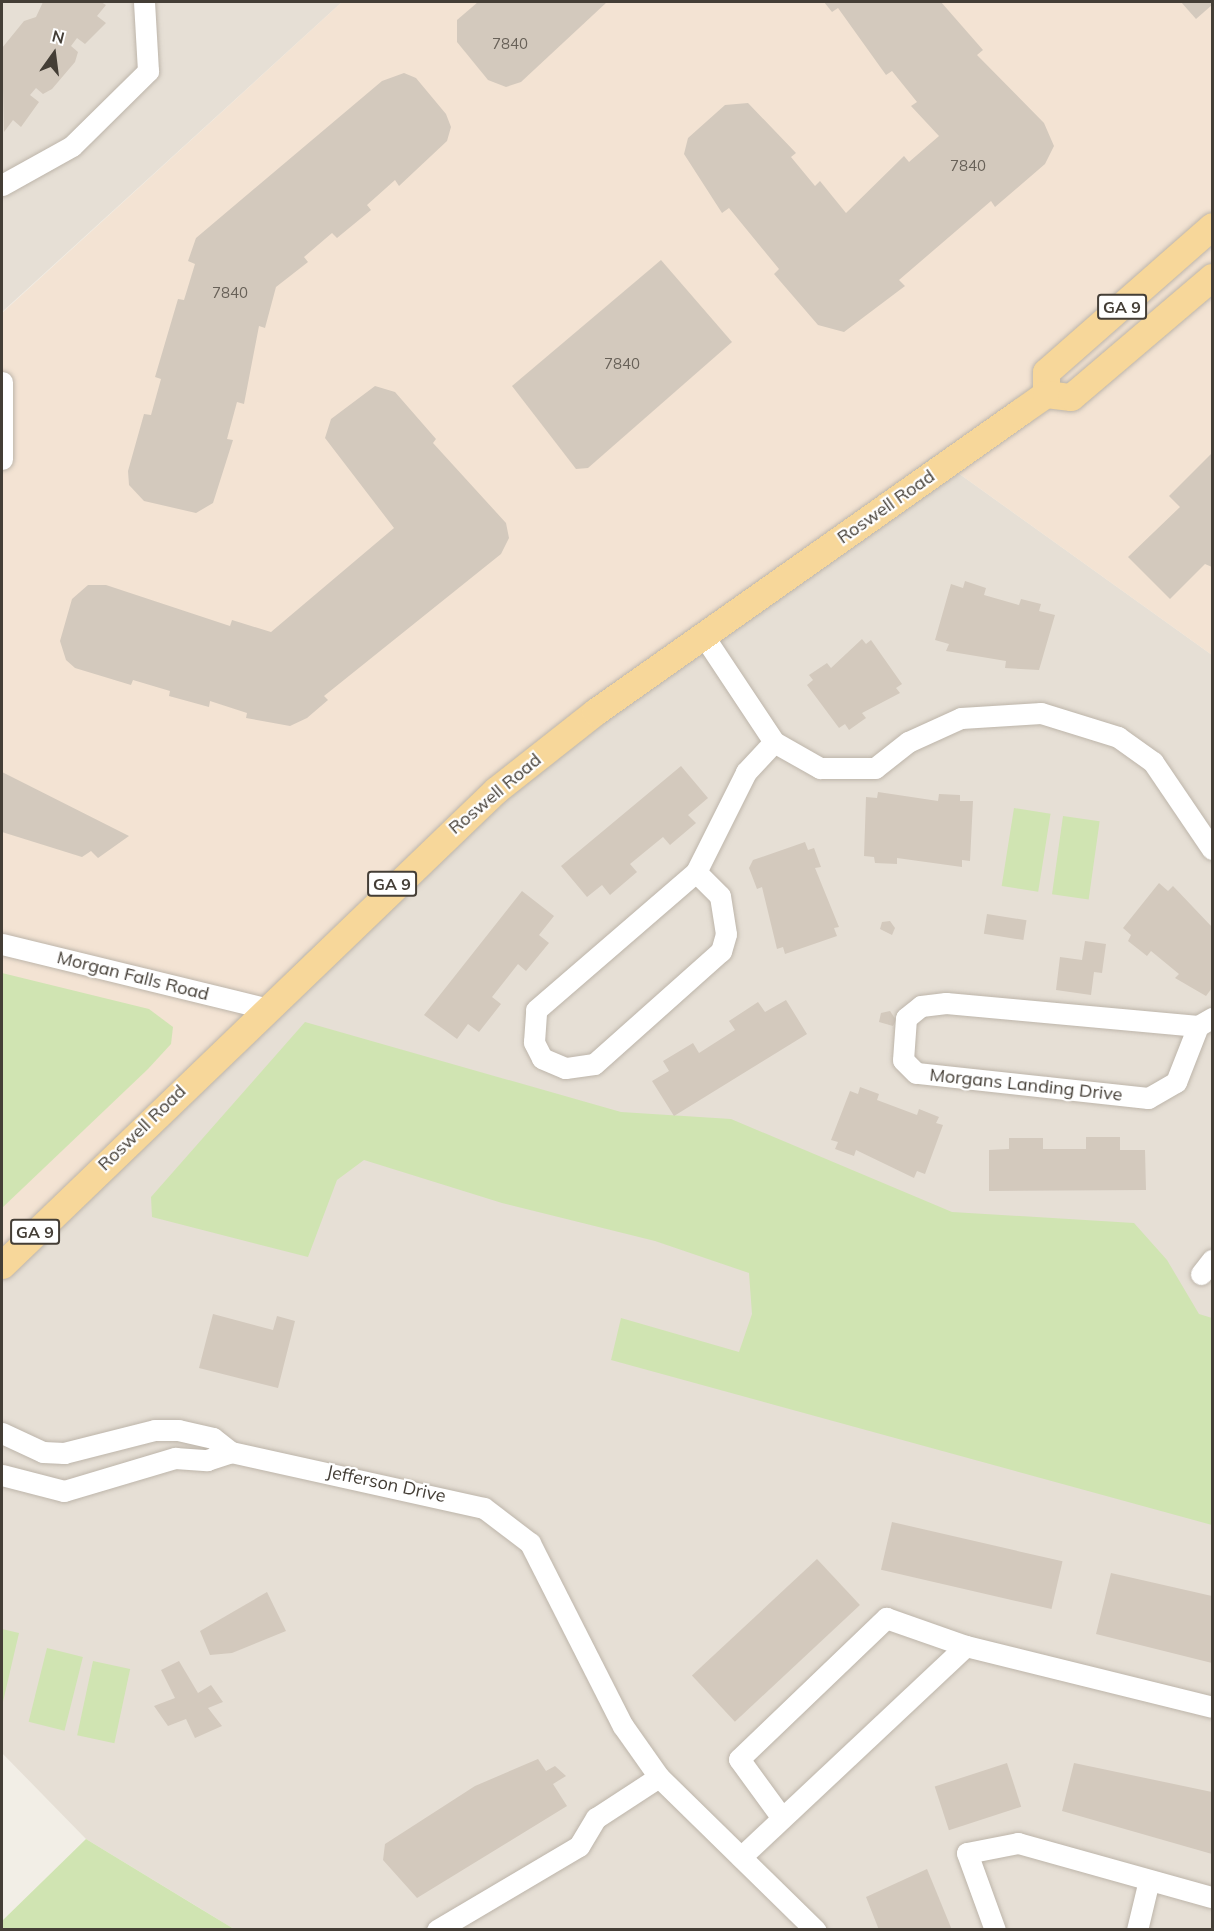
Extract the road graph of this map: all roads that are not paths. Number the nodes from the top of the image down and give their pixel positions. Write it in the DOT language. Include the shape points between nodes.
graph roads {
  1 [pos="144,2"];
  2 [pos="2,185"];
  3 [pos="1212,226"];
  4 [pos="1212,277"];
  5 [pos="2,382"];
  6 [pos="1046,394"];
  7 [pos="2,459"];
  8 [pos="703,635"];
  9 [pos="774,742"];
  10 [pos="1212,849"];
  11 [pos="696,872"];
  12 [pos="2,944"];
  13 [pos="264,1008"];
  14 [pos="1205,1022"];
  15 [pos="2,1265"];
  16 [pos="2,1433"];
  17 [pos="231,1452"];
  18 [pos="2,1475"];
  19 [pos="966,1646"];
  20 [pos="1212,1707"];
  21 [pos="659,1777"];
  22 [pos="782,1818"];
  23 [pos="741,1857"];
  24 [pos="1149,1880"];
  25 [pos="1212,1897"];
  26 [pos="437,1929"];
  27 [pos="815,1929"];
  28 [pos="995,1929"];
  29 [pos="1137,1929"];
  1 -- 2 [label="street" via="148,71 72,146"];
  3 -- 6 [label="main road, GA 9" via="1046,372"];
  4 -- 6 [label="main road, GA 9" via="1071,397"];
  5 -- 7 [label="street"];
  6 -- 8 [label="main road, Roswell Road / GA 9"];
  8 -- 9 [label="street"];
  8 -- 13 [label="main road, Roswell Road / GA 9" via="496,790"];
  9 -- 10 [label="street" via="820,768 875,768 908,742 961,718 1041,713 1118,737 1153,762"];
  9 -- 11 [label="street" via="746,772"];
  11 -- 11 [label="street" via="536,1010 534,1042 542,1058 566,1068 594,1064 721,951 726,934 720,897"];
  12 -- 13 [label="street, Morgan Falls Road"];
  13 -- 15 [label="main road, Roswell Road / GA 9"];
  14 -- 14 [label="street, Morgans Landing Drive" via="946,1003 921,1006 906,1018 903,1060 916,1073 1148,1098 1176,1082"];
  16 -- 17 [label="street, Jefferson Drive" via="43,1452 64,1454 155,1430 178,1430 213,1438"];
  17 -- 18 [label="street, Jefferson Drive" via="207,1460 175,1458 64,1491"];
  17 -- 21 [label="street, Jefferson Drive" via="484,1508 530,1543 623,1726"];
  19 -- 20 [label="street"];
  19 -- 22 [label="street"];
  19 -- 22 [label="street" via="886,1618 738,1759"];
  21 -- 23 [label="street"];
  21 -- 26 [label="street" via="596,1818 579,1846"];
  22 -- 23 [label="street"];
  23 -- 27 [label="street"];
  24 -- 25 [label="street"];
  24 -- 28 [label="street" via="1018,1843 967,1853"];
  24 -- 29 [label="street"];
}
